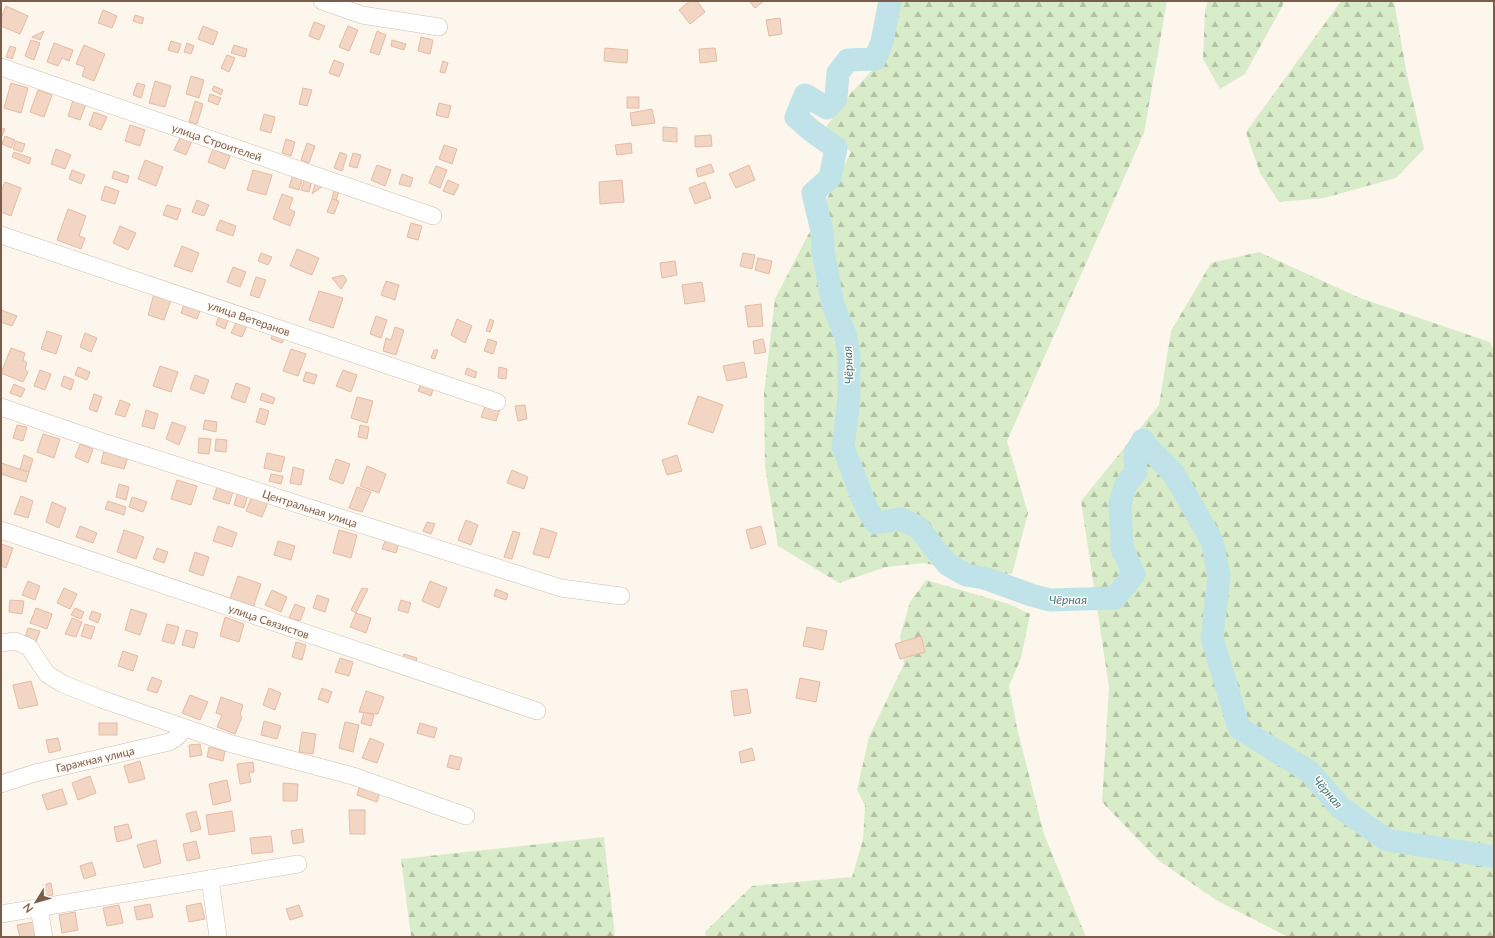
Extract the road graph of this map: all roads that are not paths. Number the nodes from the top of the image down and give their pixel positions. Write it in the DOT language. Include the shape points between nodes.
graph roads {
  1 [pos="322,1"];
  2 [pos="439,27"];
  3 [pos="1,67"];
  4 [pos="433,216"];
  5 [pos="1,235"];
  6 [pos="497,402"];
  7 [pos="1,407"];
  8 [pos="1,530"];
  9 [pos="621,596"];
  10 [pos="1,643"];
  11 [pos="537,711"];
  12 [pos="183,728"];
  13 [pos="1,784"];
  14 [pos="466,816"];
  15 [pos="298,864"];
  16 [pos="210,879"];
  17 [pos="39,908"];
  18 [pos="1,914"];
  19 [pos="44,937"];
  20 [pos="218,937"];
  1 -- 2 [label="street" via="362,15"];
  3 -- 4 [label="street, улица Строителей"];
  5 -- 6 [label="street, улица Ветеранов"];
  7 -- 9 [label="street, Центральная улица" via="111,445 561,588"];
  8 -- 11 [label="street, улица Связистов"];
  10 -- 12 [label="street" via="15,641 28,647 47,674 63,684"];
  12 -- 13 [label="street, Гаражная улица" via="179,735 169,742 35,773"];
  12 -- 14 [label="street" via="232,744 352,776"];
  15 -- 16 [label="street"];
  16 -- 17 [label="street"];
  16 -- 20 [label="street"];
  17 -- 18 [label="street"];
  17 -- 19 [label="street"];
}
